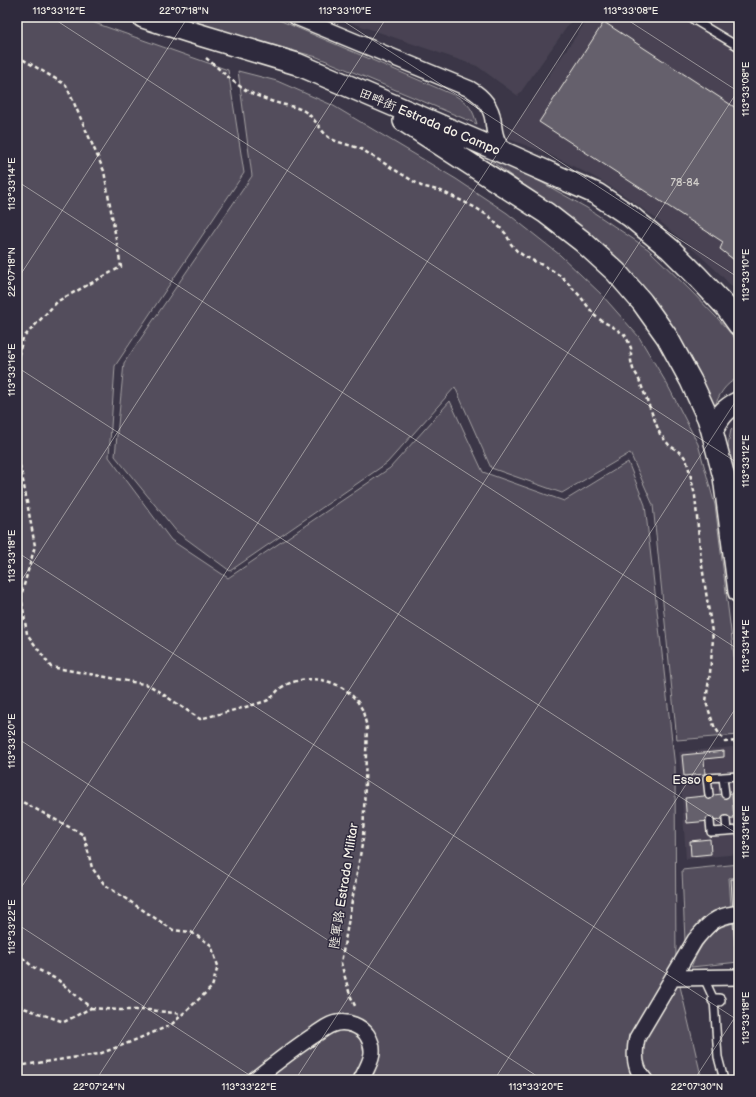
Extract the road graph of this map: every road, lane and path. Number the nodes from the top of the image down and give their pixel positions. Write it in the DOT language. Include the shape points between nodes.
graph roads {
  1 [pos="109,17"];
  2 [pos="296,17"];
  3 [pos="690,17"];
  4 [pos="137,20"];
  5 [pos="739,47"];
  6 [pos="17,56"];
  7 [pos="203,56"];
  8 [pos="351,87"];
  9 [pos="493,120"];
  10 [pos="463,135"];
  11 [pos="509,155"];
  12 [pos="739,325"];
  13 [pos="17,361"];
  14 [pos="739,402"];
  15 [pos="712,431"];
  16 [pos="17,452"];
  17 [pos="739,592"];
  18 [pos="739,741"];
  19 [pos="739,776"];
  20 [pos="723,777"];
  21 [pos="725,794"];
  22 [pos="709,795"];
  23 [pos="17,799"];
  24 [pos="726,820"];
  25 [pos="710,821"];
  26 [pos="739,830"];
  27 [pos="727,831"];
  28 [pos="734,914"];
  29 [pos="17,954"];
  30 [pos="673,978"];
  31 [pos="704,978"];
  32 [pos="739,978"];
  33 [pos="17,1003"];
  34 [pos="91,1008"];
  35 [pos="183,1014"];
  36 [pos="365,1032"];
  37 [pos="17,1066"];
  38 [pos="254,1080"];
  39 [pos="361,1080"];
  40 [pos="645,1080"];
  41 [pos="724,1080"];
  1 -- 4 [label="path"];
  2 -- 9 [label="street" via="470,89 483,98"];
  3 -- 5 [label="lane"];
  4 -- 8 [label="main road, 田畔街 Estrada do Campo" via="297,64"];
  6 -- 13 [label="path" via="66,85 104,171 121,267 58,301 23,338"];
  7 -- 18 [label="path" via="234,83 248,91 307,113 328,137 361,149 422,186 441,191 490,217 517,251 562,277 595,316 625,335 631,348 633,369 660,434 682,454 688,465 695,496 713,639 706,702 714,726 725,742"];
  8 -- 10 [label="main road, 田畔街 Estrada do Campo"];
  8 -- 15 [label="main road, 田畔街 Estrada do Campo" via="546,212 616,272 667,337 691,381"];
  9 -- 10 [label="street" via="484,133"];
  9 -- 11 [label="street" via="498,143"];
  10 -- 11 [label="main road, 田畔街 Estrada do Campo"];
  11 -- 12 [label="main road, 田畔街 Estrada do Campo" via="597,194 630,216 670,249 726,307"];
  14 -- 15 [label="main road" via="720,416"];
  15 -- 17 [label="main road, 田畔街 Estrada do Campo" via="724,477"];
  16 -- 36 [label="path, 陸軍路 Estrada Militar" via="35,546 21,596 27,634 51,666 149,685 200,719 268,700 282,688 299,680 317,679 335,683 350,694 362,708 367,726 363,840 341,963 350,995"];
  19 -- 20 [label="lane"];
  20 -- 21 [label="lane"];
  20 -- 22 [label="lane" via="707,778"];
  23 -- 35 [label="path" via="84,835 92,868 104,885 173,930 191,932 211,945 218,966 212,987"];
  24 -- 27 [label="lane"];
  25 -- 27 [label="lane" via="711,832"];
  26 -- 27 [label="lane"];
  28 -- 30 [label="street" via="715,919 706,926"];
  29 -- 34 [label="path" via="33,967 58,980"];
  30 -- 31 [label="street"];
  30 -- 40 [label="street" via="638,1038 635,1051 636,1065"];
  31 -- 32 [label="street"];
  31 -- 41 [label="lane" via="717,1000 718,1057"];
  33 -- 34 [label="path" via="21,1007 64,1022"];
  34 -- 35 [label="path"];
  35 -- 37 [label="path" via="171,1025 99,1054"];
  36 -- 38 [label="street" via="348,1023 328,1026 298,1045"];
  36 -- 39 [label="street" via="372,1050 371,1060"];
}
